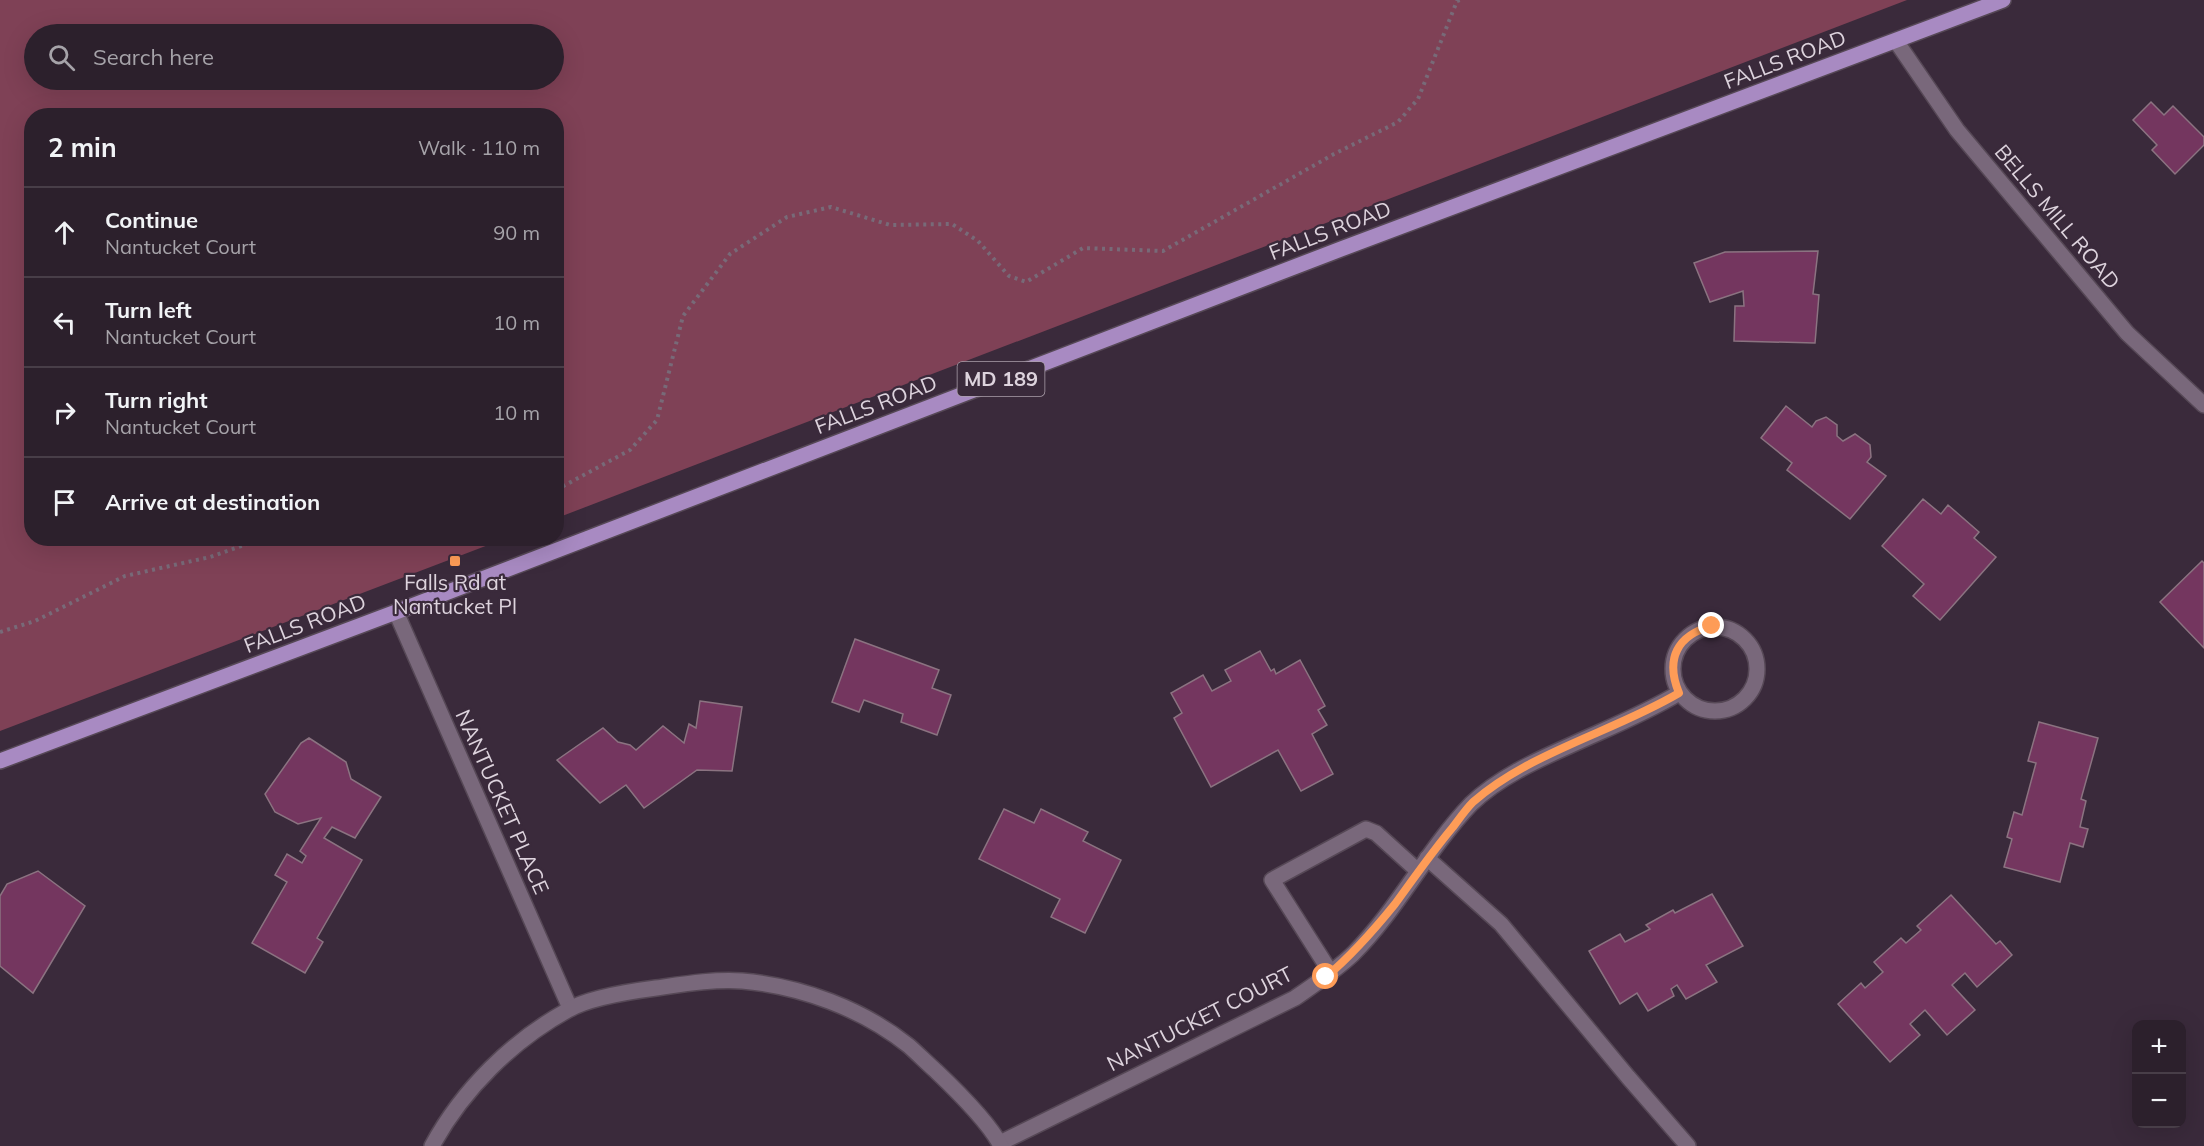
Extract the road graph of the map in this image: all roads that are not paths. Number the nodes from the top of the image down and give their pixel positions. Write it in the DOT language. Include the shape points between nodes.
graph roads {
  1 [pos="2003,0"];
  2 [pos="1896,40"];
  3 [pos="2204,405"];
  4 [pos="396,612"];
  5 [pos="1679,693"];
  6 [pos="0,761"];
  7 [pos="1427,858"];
  8 [pos="1418,871"];
  9 [pos="1331,973"];
  10 [pos="570,1008"];
  11 [pos="1001,1144"];
  12 [pos="432,1146"];
  13 [pos="1689,1146"];
  1 -- 2 [label="main road, FALLS ROAD / MD 189"];
  2 -- 3 [label="street, BELLS MILL ROAD" via="1957,130 2120,324"];
  2 -- 4 [label="main road, FALLS ROAD / MD 189"];
  4 -- 6 [label="main road, FALLS ROAD / MD 189"];
  4 -- 10 [label="street, NANTUCKET PLACE"];
  5 -- 5 [label="street" via="1703,710 1732,708 1745,700 1754,688 1757,674 1757,659 1750,645 1740,634 1712,626 1685,638 1676,650 1673,664 1673,679"];
  5 -- 7 [label="street, NANTUCKET COURT" via="1507,778 1472,803"];
  7 -- 8 [label="street, NANTUCKET COURT"];
  7 -- 13 [label="street" via="1501,924"];
  8 -- 9 [label="street, NANTUCKET COURT" via="1354,953"];
  8 -- 9 [label="street" via="1376,833 1366,830 1272,880"];
  9 -- 11 [label="street, NANTUCKET COURT" via="1295,998"];
  10 -- 11 [label="street" via="627,992 741,981 823,999 861,1015 908,1046 959,1093"];
  10 -- 12 [label="street" via="499,1060 472,1088"];
}
